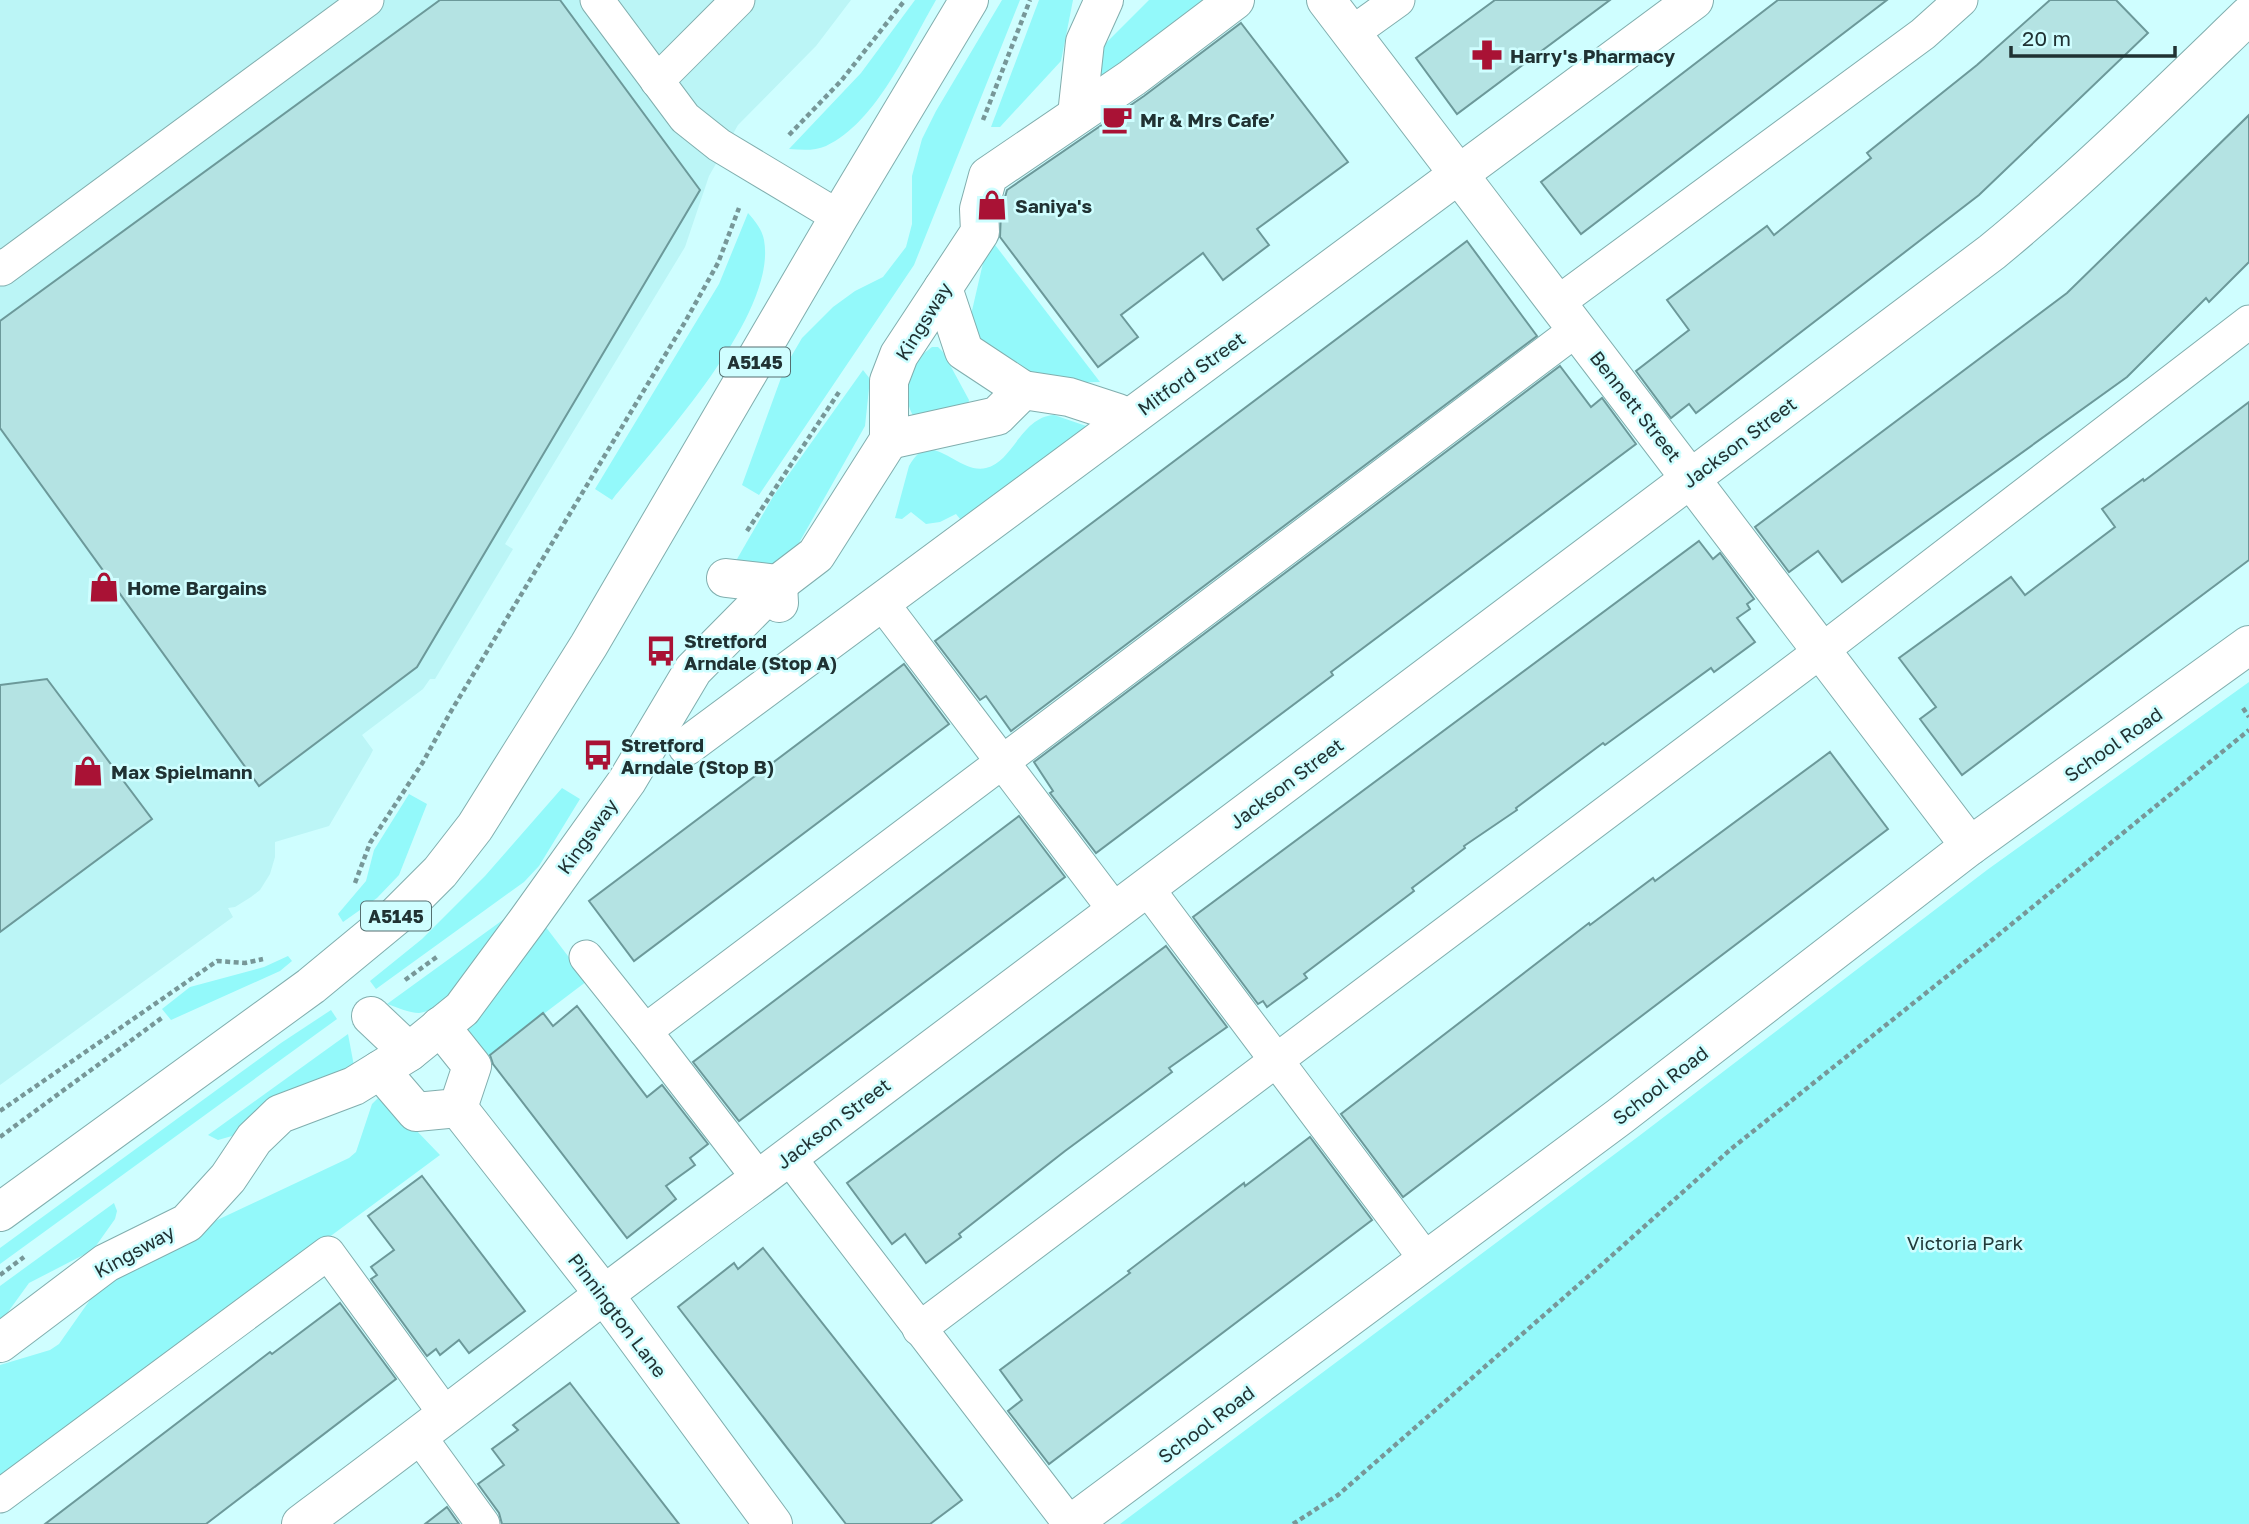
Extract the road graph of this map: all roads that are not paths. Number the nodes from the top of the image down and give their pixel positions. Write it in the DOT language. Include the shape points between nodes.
graph roads {
  1 [pos="367,0"];
  2 [pos="597,0"];
  3 [pos="738,0"];
  4 [pos="969,0"];
  5 [pos="1104,0"];
  6 [pos="1235,0"];
  7 [pos="1326,0"];
  8 [pos="1398,0"];
  9 [pos="1961,0"];
  10 [pos="1690,1"];
  11 [pos="2249,15"];
  12 [pos="1352,33"];
  13 [pos="657,81"];
  14 [pos="1077,115"];
  15 [pos="1460,174"];
  16 [pos="839,217"];
  17 [pos="0,266"];
  18 [pos="943,288"];
  19 [pos="1566,317"];
  20 [pos="2249,323"];
  21 [pos="1023,390"];
  22 [pos="1118,414"];
  23 [pos="889,440"];
  24 [pos="1691,477"];
  25 [pos="726,578"];
  26 [pos="778,594"];
  27 [pos="882,603"];
  28 [pos="2249,645"];
  29 [pos="1822,651"];
  30 [pos="687,746"];
  31 [pos="1001,761"];
  32 [pos="1970,846"];
  33 [pos="1147,888"];
  34 [pos="1116,912"];
  35 [pos="586,957"];
  36 [pos="371,1016"];
  37 [pos="440,1026"];
  38 [pos="645,1031"];
  39 [pos="395,1061"];
  40 [pos="1276,1061"];
  41 [pos="458,1108"];
  42 [pos="774,1168"];
  43 [pos="0,1212"];
  44 [pos="1427,1261"];
  45 [pos="603,1293"];
  46 [pos="919,1329"];
  47 [pos="0,1343"];
  48 [pos="433,1426"];
  49 [pos="0,1496"];
  50 [pos="301,1524"];
  51 [pos="482,1524"];
  52 [pos="773,1524"];
  53 [pos="1071,1524"];
  1 -- 17 [label="lane" via="2,269"];
  2 -- 13 [label="lane"];
  3 -- 13 [label="lane"];
  4 -- 16 [label="street, A5145"];
  5 -- 14 [label="street" via="1085,43"];
  6 -- 14 [label="street"];
  7 -- 12 [label="street, Bennett Street"];
  8 -- 12 [label="lane"];
  9 -- 19 [label="lane"];
  10 -- 15 [label="street, Mitford Street"];
  11 -- 24 [label="street, Jackson Street" via="2042,212"];
  12 -- 15 [label="street, Bennett Street"];
  13 -- 16 [label="lane" via="685,118 719,145"];
  14 -- 18 [label="street, Kingsway" via="988,176 979,209 980,232"];
  15 -- 19 [label="street, Bennett Street"];
  15 -- 27 [label="street, Mitford Street"];
  16 -- 43 [label="street, A5145" via="582,656 475,827 440,872 397,915 312,986"];
  18 -- 21 [label="street" via="964,351"];
  18 -- 23 [label="street, Kingsway" via="899,355 889,381"];
  19 -- 24 [label="street, Bennett Street"];
  19 -- 31 [label="lane"];
  20 -- 29 [label="lane"];
  21 -- 22 [label="street" via="1069,397"];
  21 -- 23 [label="street" via="997,416"];
  23 -- 26 [label="street, Kingsway" via="816,555"];
  24 -- 29 [label="street, Bennett Street"];
  24 -- 33 [label="street, Jackson Street"];
  25 -- 26 [label="street"];
  26 -- 37 [label="street, Kingsway" via="693,670 657,714 627,781 462,1009"];
  27 -- 30 [label="street, Mitford Street"];
  27 -- 31 [label="lane"];
  28 -- 32 [label="street, School Road"];
  29 -- 32 [label="street, Bennett Street"];
  29 -- 40 [label="lane"];
  31 -- 34 [label="lane"];
  31 -- 38 [label="lane"];
  32 -- 44 [label="street, School Road"];
  33 -- 34 [label="street, Jackson Street"];
  33 -- 40 [label="lane"];
  34 -- 42 [label="street, Jackson Street"];
  35 -- 38 [label="lane"];
  36 -- 39 [label="street"];
  37 -- 39 [label="street, Kingsway"];
  37 -- 41 [label="street" via="472,1066"];
  38 -- 42 [label="lane"];
  39 -- 41 [label="street" via="416,1112"];
  39 -- 47 [label="street, Kingsway" via="354,1086 280,1114 254,1139 228,1178 187,1223 106,1263"];
  40 -- 44 [label="lane"];
  40 -- 46 [label="lane"];
  41 -- 45 [label="street, Pinnington Lane"];
  42 -- 45 [label="street, Jackson Street"];
  42 -- 46 [label="lane"];
  44 -- 53 [label="street, School Road"];
  45 -- 48 [label="street, Jackson Street"];
  45 -- 52 [label="street, Pinnington Lane"];
  46 -- 53 [label="lane"];
  48 -- 49 [label="lane" via="328,1253"];
  48 -- 50 [label="street, Jackson Street"];
  48 -- 51 [label="lane"];
}
